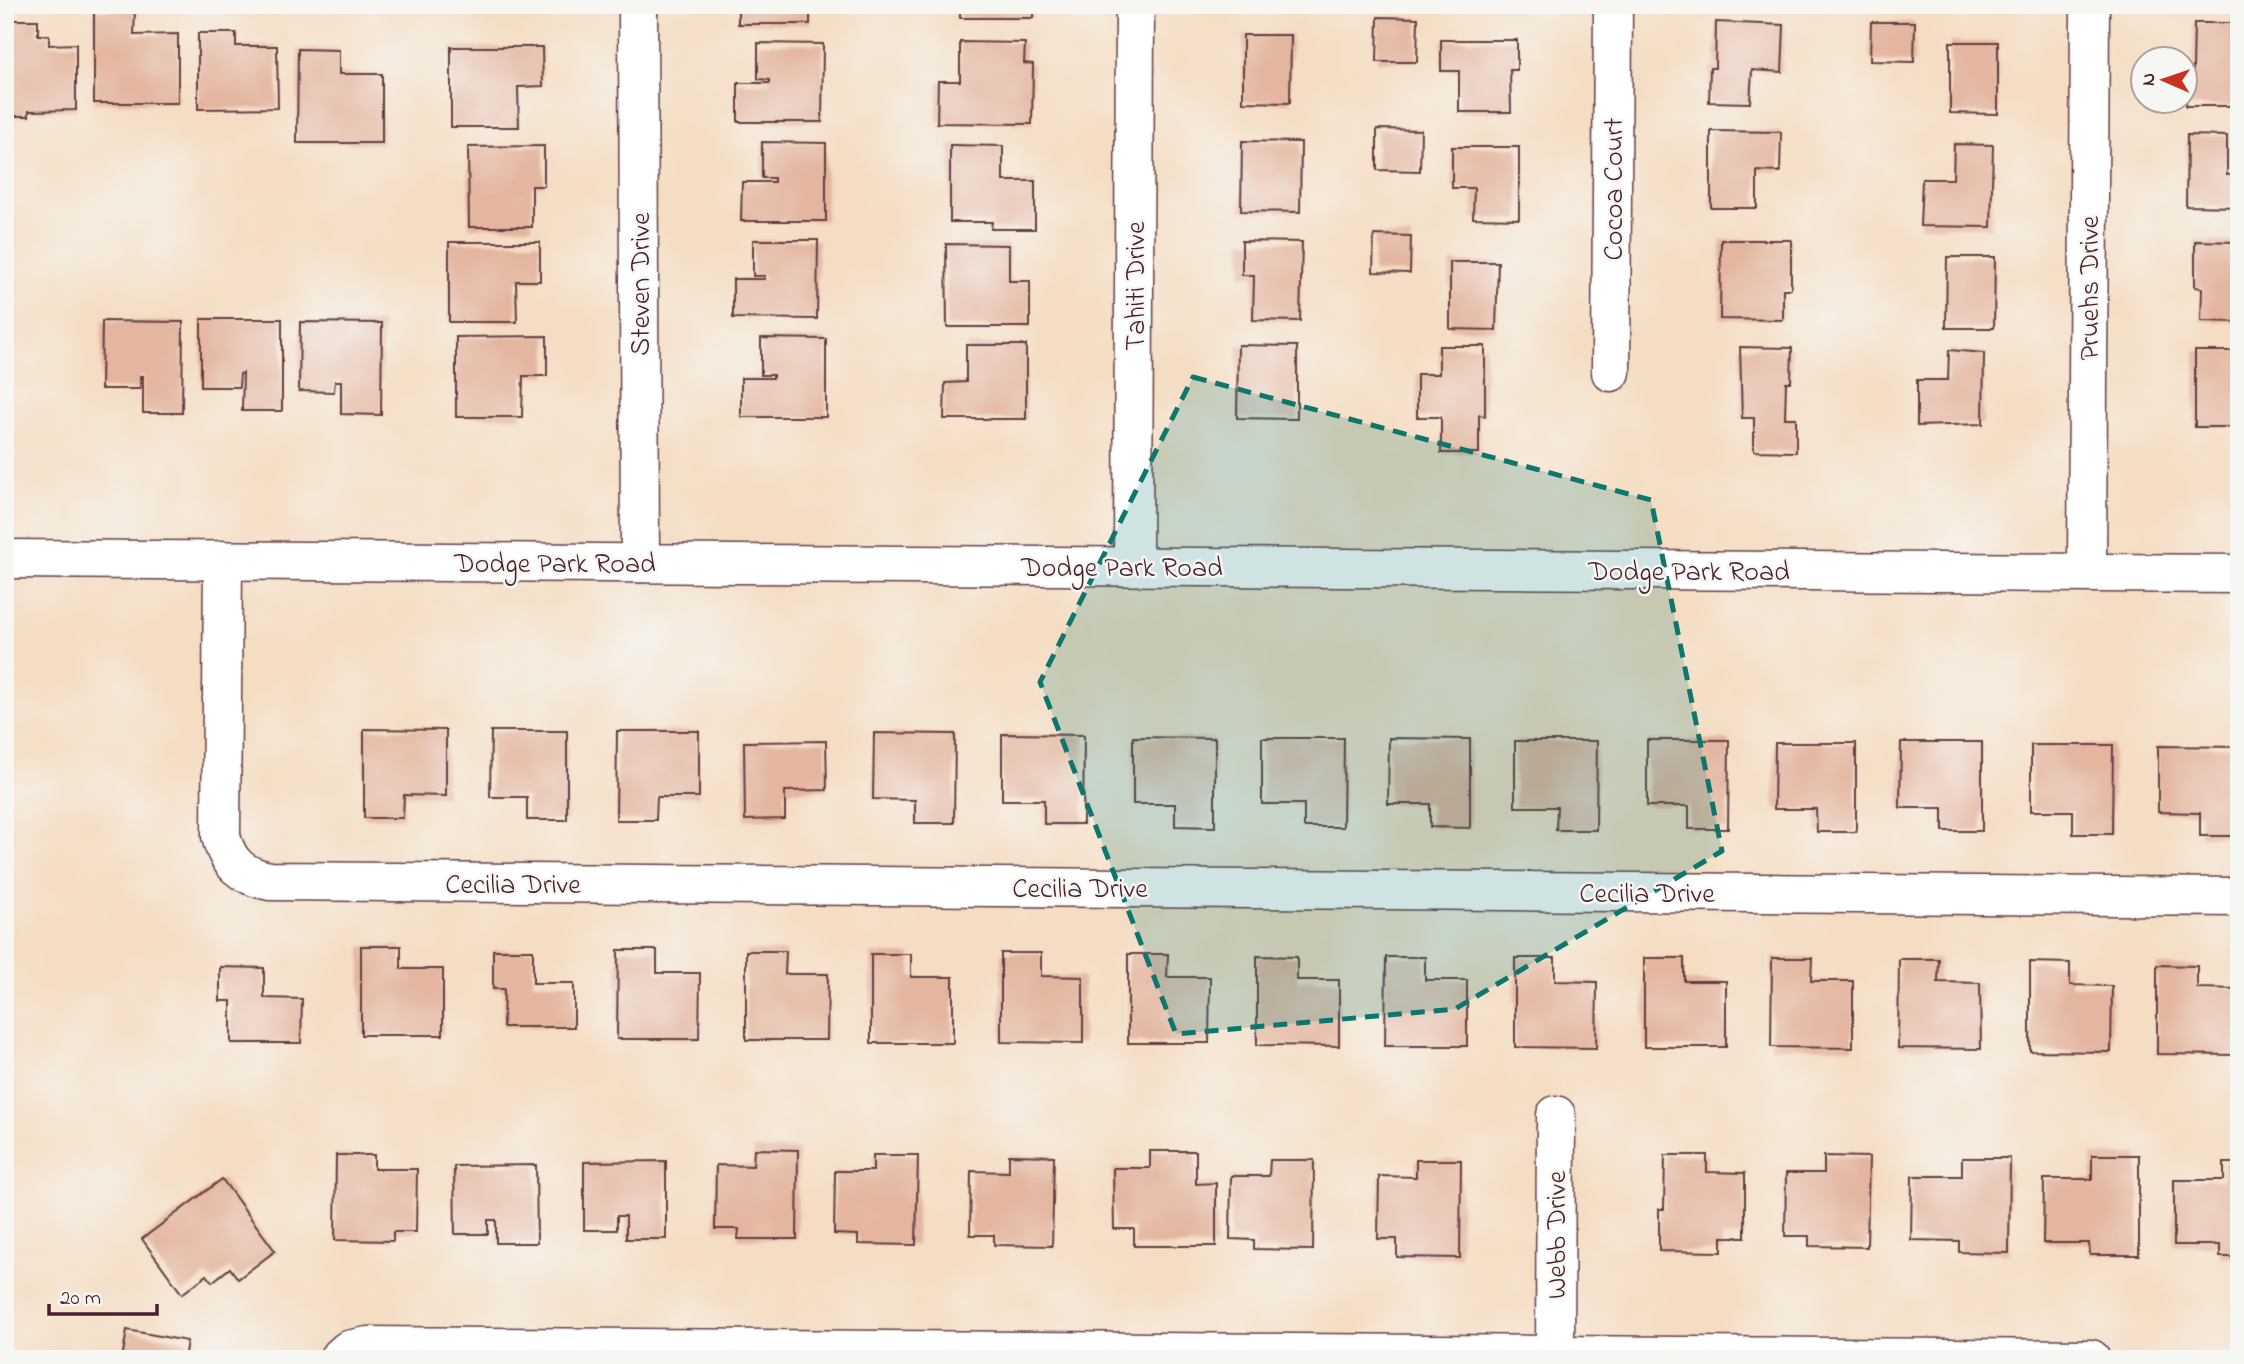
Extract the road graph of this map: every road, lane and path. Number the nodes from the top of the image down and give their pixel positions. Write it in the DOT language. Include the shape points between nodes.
graph roads {
  1 [pos="638,5"];
  2 [pos="1135,5"];
  3 [pos="1613,5"];
  4 [pos="2090,5"];
  5 [pos="1611,372"];
  6 [pos="5,559"];
  7 [pos="223,560"];
  8 [pos="640,563"];
  9 [pos="1133,566"];
  10 [pos="2087,571"];
  11 [pos="2239,574"];
  12 [pos="2239,897"];
  13 [pos="1556,1115"];
  14 [pos="1555,1354"];
  15 [pos="338,1359"];
  16 [pos="2066,1359"];
  17 [pos="2091,1359"];
  1 -- 8 [label="street, Steven Drive"];
  2 -- 9 [label="street, Tahiti Drive"];
  3 -- 5 [label="street, Cocoa Court"];
  4 -- 10 [label="street, Pruehs Drive"];
  6 -- 7 [label="street, Dodge Park Road"];
  7 -- 8 [label="street, Dodge Park Road"];
  7 -- 12 [label="street, Cecilia Drive" via="221,836 226,854 238,870 262,879"];
  8 -- 9 [label="street, Dodge Park Road"];
  9 -- 10 [label="street, Dodge Park Road"];
  10 -- 11 [label="street, Dodge Park Road"];
  13 -- 14 [label="street, Webb Drive"];
  14 -- 15 [label="street" via="368,1346 348,1350"];
  14 -- 16 [label="street"];
  16 -- 17 [label="street"];
}
